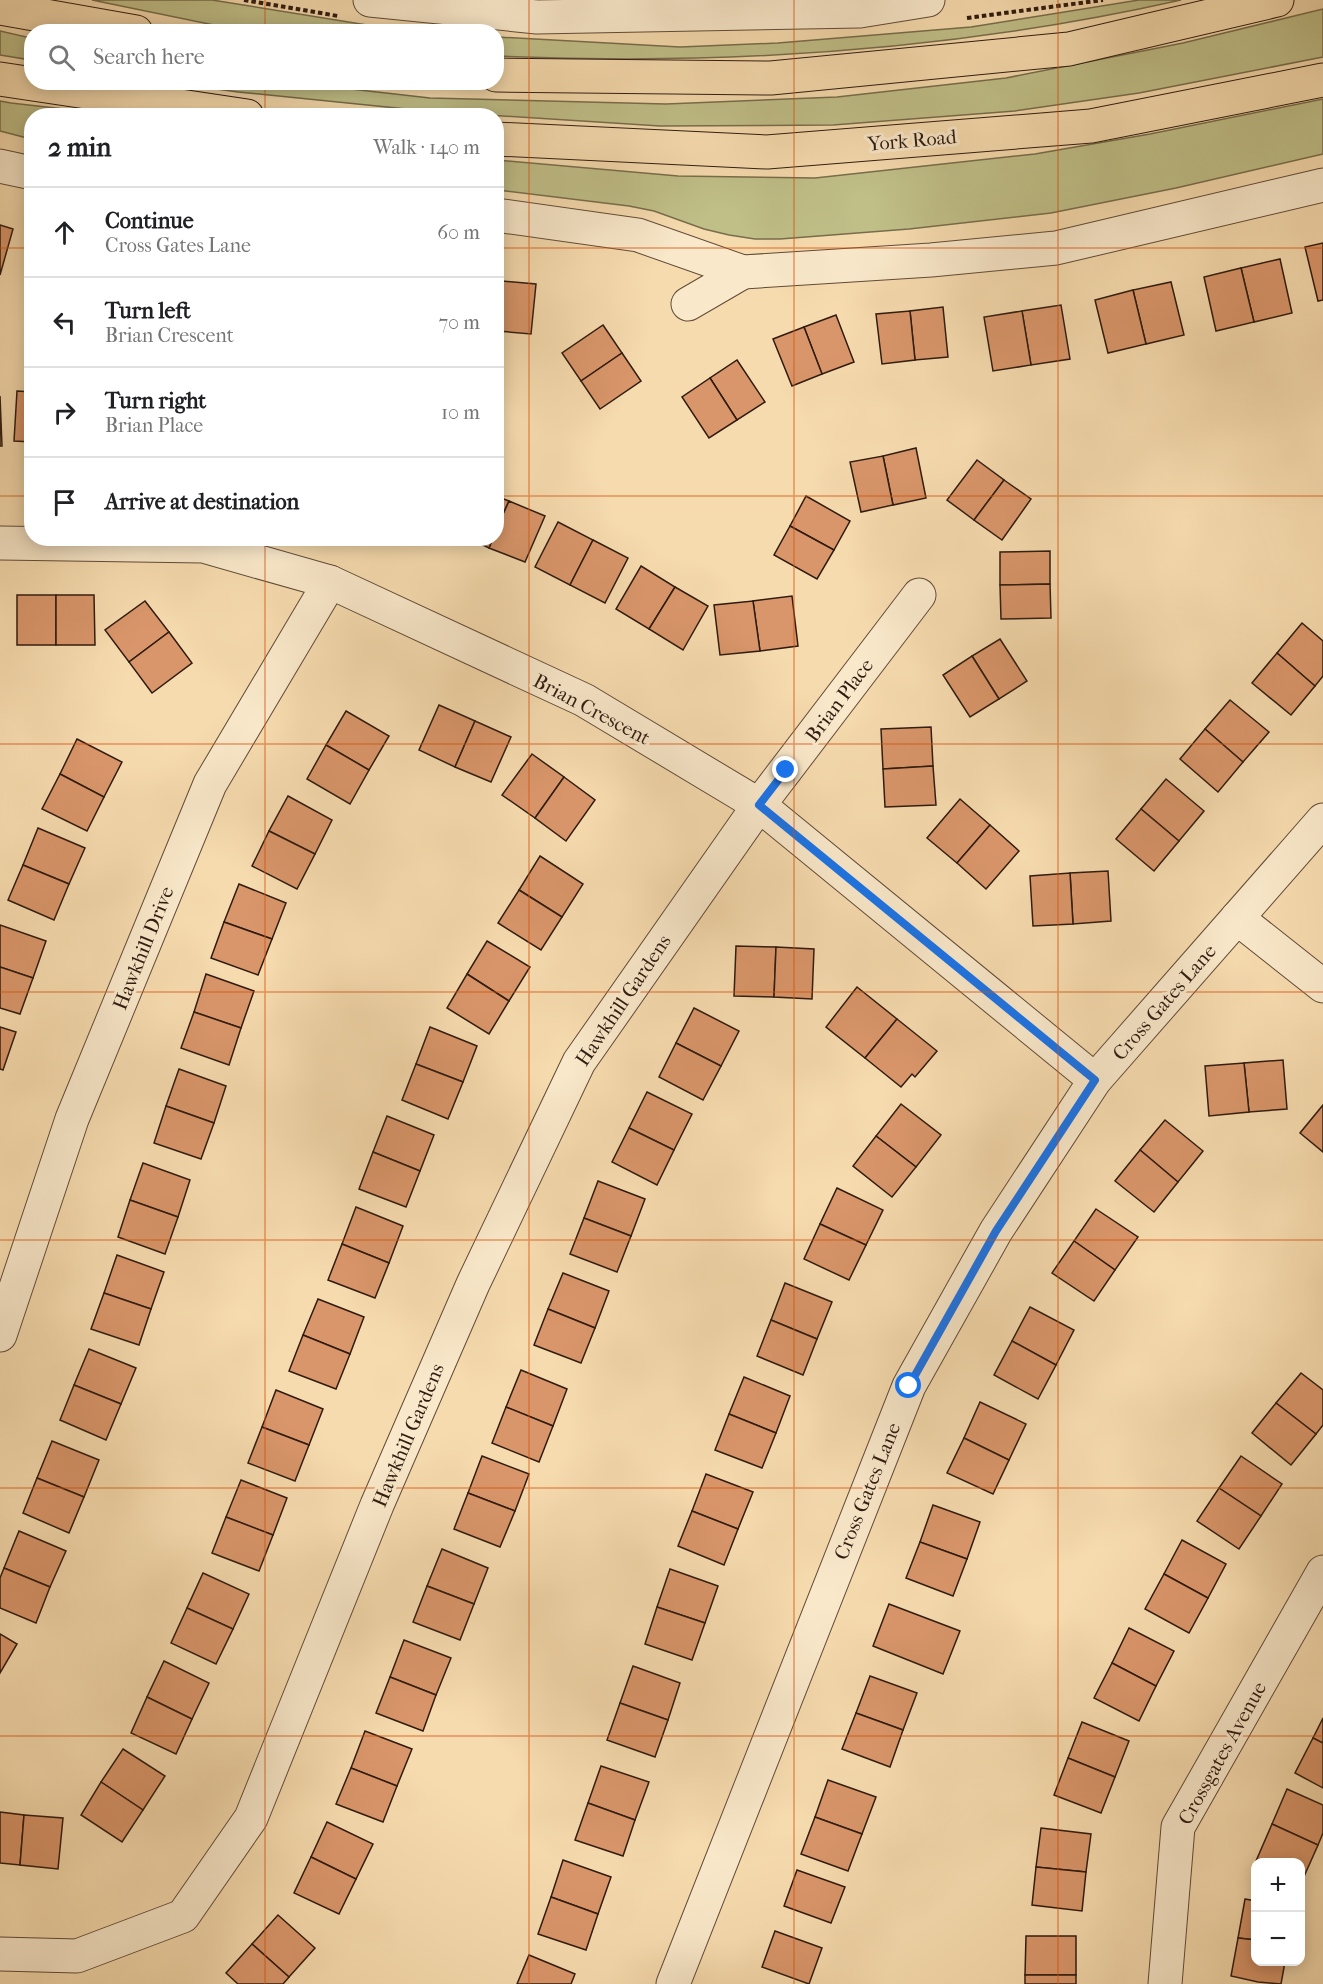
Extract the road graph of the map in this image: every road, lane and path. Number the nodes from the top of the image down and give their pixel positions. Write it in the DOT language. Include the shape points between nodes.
graph roads {
  1 [pos="370,0"];
  2 [pos="928,0"];
  3 [pos="1277,0"];
  4 [pos="0,8"];
  5 [pos="538,9"];
  6 [pos="91,24"];
  7 [pos="504,75"];
  8 [pos="0,79"];
  9 [pos="1323,80"];
  10 [pos="24,83"];
  11 [pos="73,90"];
  12 [pos="194,108"];
  13 [pos="504,139"];
  14 [pos="0,166"];
  15 [pos="24,171"];
  16 [pos="1323,185"];
  17 [pos="504,216"];
  18 [pos="743,272"];
  19 [pos="688,304"];
  20 [pos="0,543"];
  21 [pos="24,543"];
  22 [pos="203,546"];
  23 [pos="330,582"];
  24 [pos="919,595"];
  25 [pos="759,805"];
  26 [pos="1323,820"];
  27 [pos="1237,918"];
  28 [pos="1323,986"];
  29 [pos="1095,1080"];
  30 [pos="0,1335"];
  31 [pos="1323,1572"];
  32 [pos="0,1954"];
  33 [pos="673,1984"];
  34 [pos="1165,1984"];
  1 -- 5 [label="street"];
  2 -- 5 [label="street" via="860,11"];
  3 -- 7 [label="highway" via="1069,49 783,77"];
  4 -- 6 [label="highway"];
  8 -- 10 [label="highway"];
  9 -- 13 [label="highway, York Road" via="1091,126 767,152"];
  11 -- 12 [label="highway"];
  14 -- 15 [label="street"];
  16 -- 18 [label="street" via="1056,248"];
  17 -- 18 [label="street" via="638,235"];
  18 -- 19 [label="street"];
  20 -- 21 [label="street, Brian Crescent"];
  22 -- 23 [label="street, Brian Crescent"];
  23 -- 25 [label="street, Brian Crescent" via="584,700"];
  23 -- 30 [label="street, Hawkhill Drive" via="210,784 72,1119"];
  24 -- 25 [label="street, Brian Place"];
  25 -- 29 [label="street, Brian Crescent"];
  25 -- 32 [label="street, Hawkhill Gardens" via="579,1062 473,1284 377,1505 251,1818 183,1917 77,1956"];
  26 -- 27 [label="street, Cross Gates Lane"];
  27 -- 28 [label="street"];
  27 -- 29 [label="street, Cross Gates Lane"];
  29 -- 33 [label="street, Cross Gates Lane" via="996,1231 909,1386"];
  31 -- 34 [label="street, Crossgates Avenue" via="1178,1827"];
}
